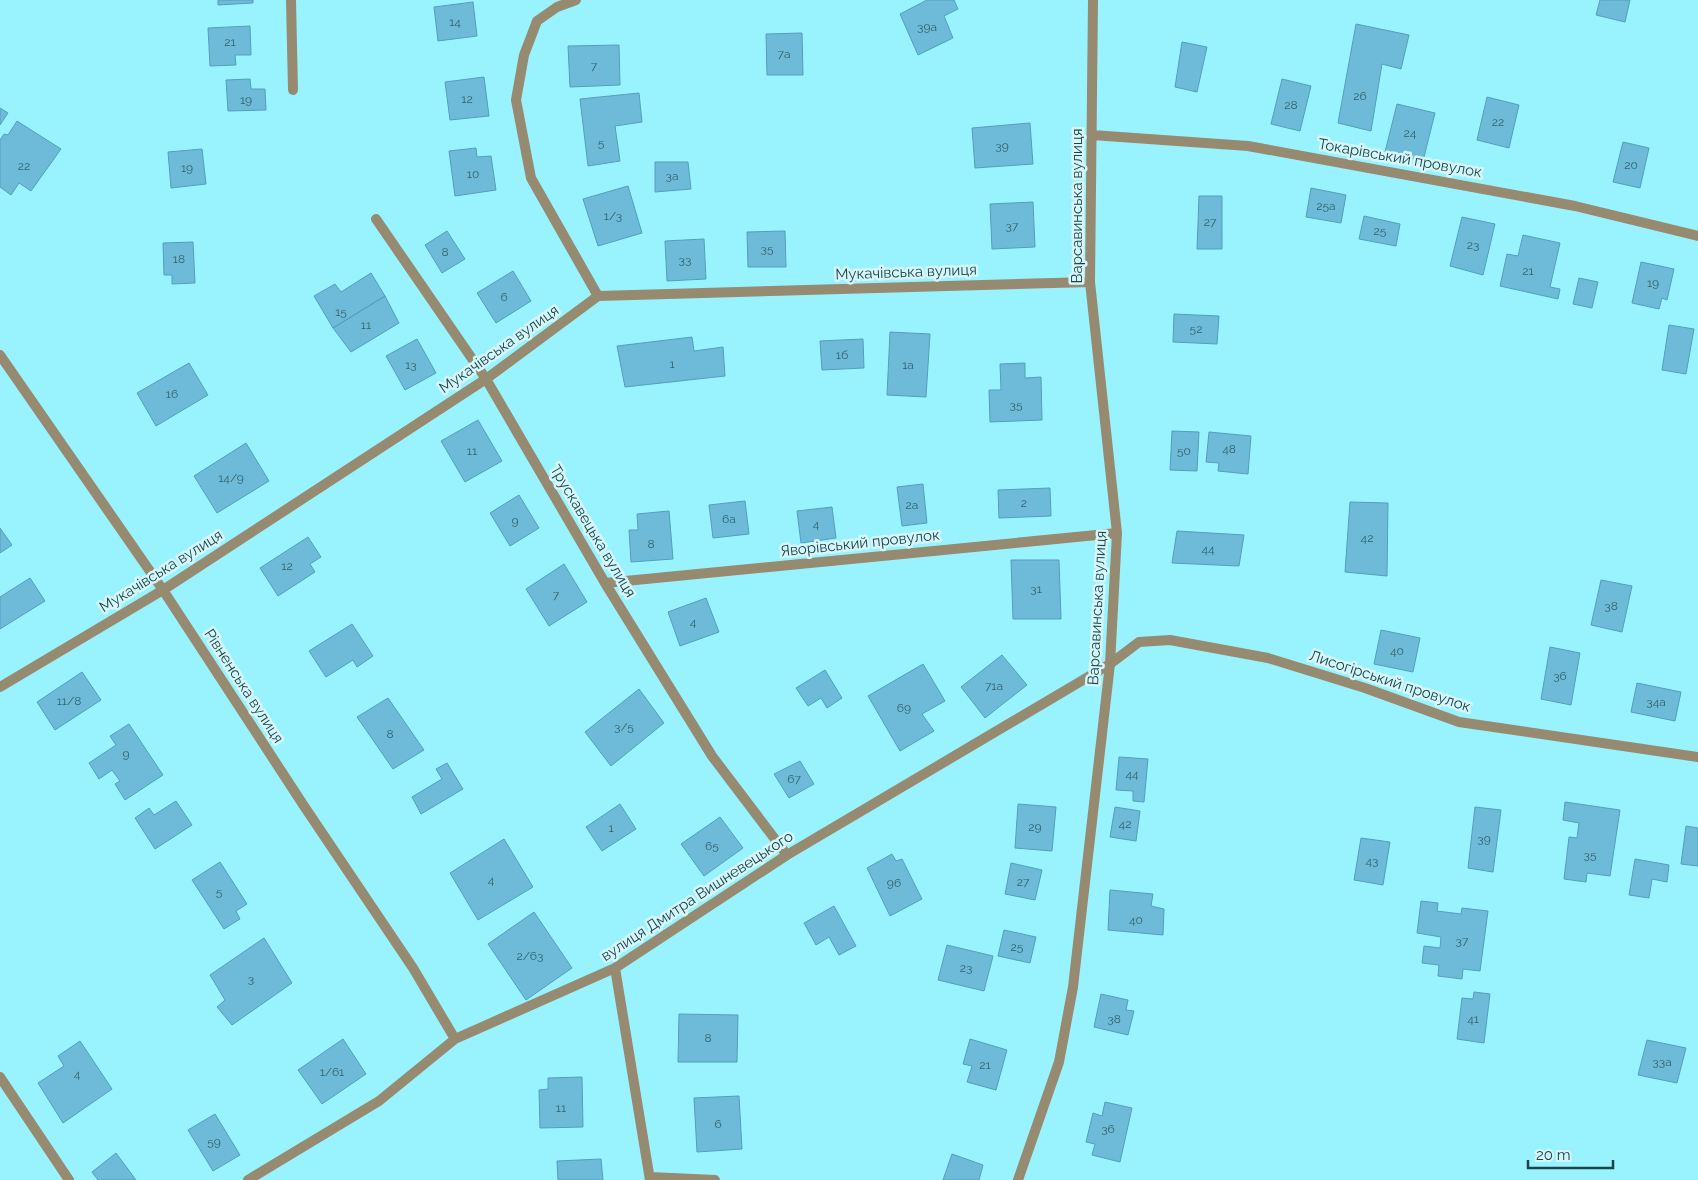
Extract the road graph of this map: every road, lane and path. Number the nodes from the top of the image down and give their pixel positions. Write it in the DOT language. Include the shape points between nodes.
graph roads {
  1 [pos="291,0"];
  2 [pos="576,0"];
  3 [pos="1093,0"];
  4 [pos="293,90"];
  5 [pos="1092,135"];
  6 [pos="376,219"];
  7 [pos="1698,236"];
  8 [pos="1090,282"];
  9 [pos="598,296"];
  10 [pos="0,355"];
  11 [pos="486,380"];
  12 [pos="1117,533"];
  13 [pos="605,583"];
  14 [pos="163,590"];
  15 [pos="1110,664"];
  16 [pos="0,687"];
  17 [pos="1698,757"];
  18 [pos="787,856"];
  19 [pos="615,968"];
  20 [pos="455,1039"];
  21 [pos="0,1077"];
  22 [pos="650,1179"];
  23 [pos="69,1180"];
  24 [pos="248,1180"];
  25 [pos="715,1180"];
  26 [pos="1018,1180"];
  1 -- 4 [label="street"];
  2 -- 9 [label="street" via="556,7 537,21 524,55 516,100 531,178"];
  3 -- 5 [label="street, Варсавинська вулиця"];
  5 -- 7 [label="street, Токарівський провулок" via="1248,146 1575,206"];
  5 -- 8 [label="street, Варсавинська вулиця"];
  6 -- 11 [label="street, Трускавецька вулиця"];
  8 -- 9 [label="street, Мукачівська вулиця"];
  8 -- 12 [label="street, Варсавинська вулиця"];
  9 -- 11 [label="street, Мукачівська вулиця"];
  10 -- 14 [label="street, Рівненська вулиця"];
  11 -- 13 [label="street, Трускавецька вулиця"];
  11 -- 14 [label="street, Мукачівська вулиця"];
  12 -- 13 [label="street, Яворівський провулок"];
  12 -- 15 [label="street, Варсавинська вулиця"];
  13 -- 18 [label="street, Трускавецька вулиця" via="712,756"];
  14 -- 16 [label="street, Мукачівська вулиця"];
  14 -- 20 [label="street, Рівненська вулиця" via="413,968"];
  15 -- 17 [label="street, Лисогірський провулок" via="1139,642 1170,640 1268,658 1459,722"];
  15 -- 18 [label="street, вулиця Дмитра Вишневецького"];
  15 -- 26 [label="street, Варсавинська вулиця" via="1073,987 1059,1062"];
  18 -- 19 [label="street, вулиця Дмитра Вишневецького"];
  19 -- 20 [label="street, вулиця Дмитра Вишневецького"];
  19 -- 22 [label="street"];
  20 -- 24 [label="street, вулиця Дмитра Вишневецького" via="379,1101"];
  21 -- 23 [label="street"];
  22 -- 25 [label="street"];
}
